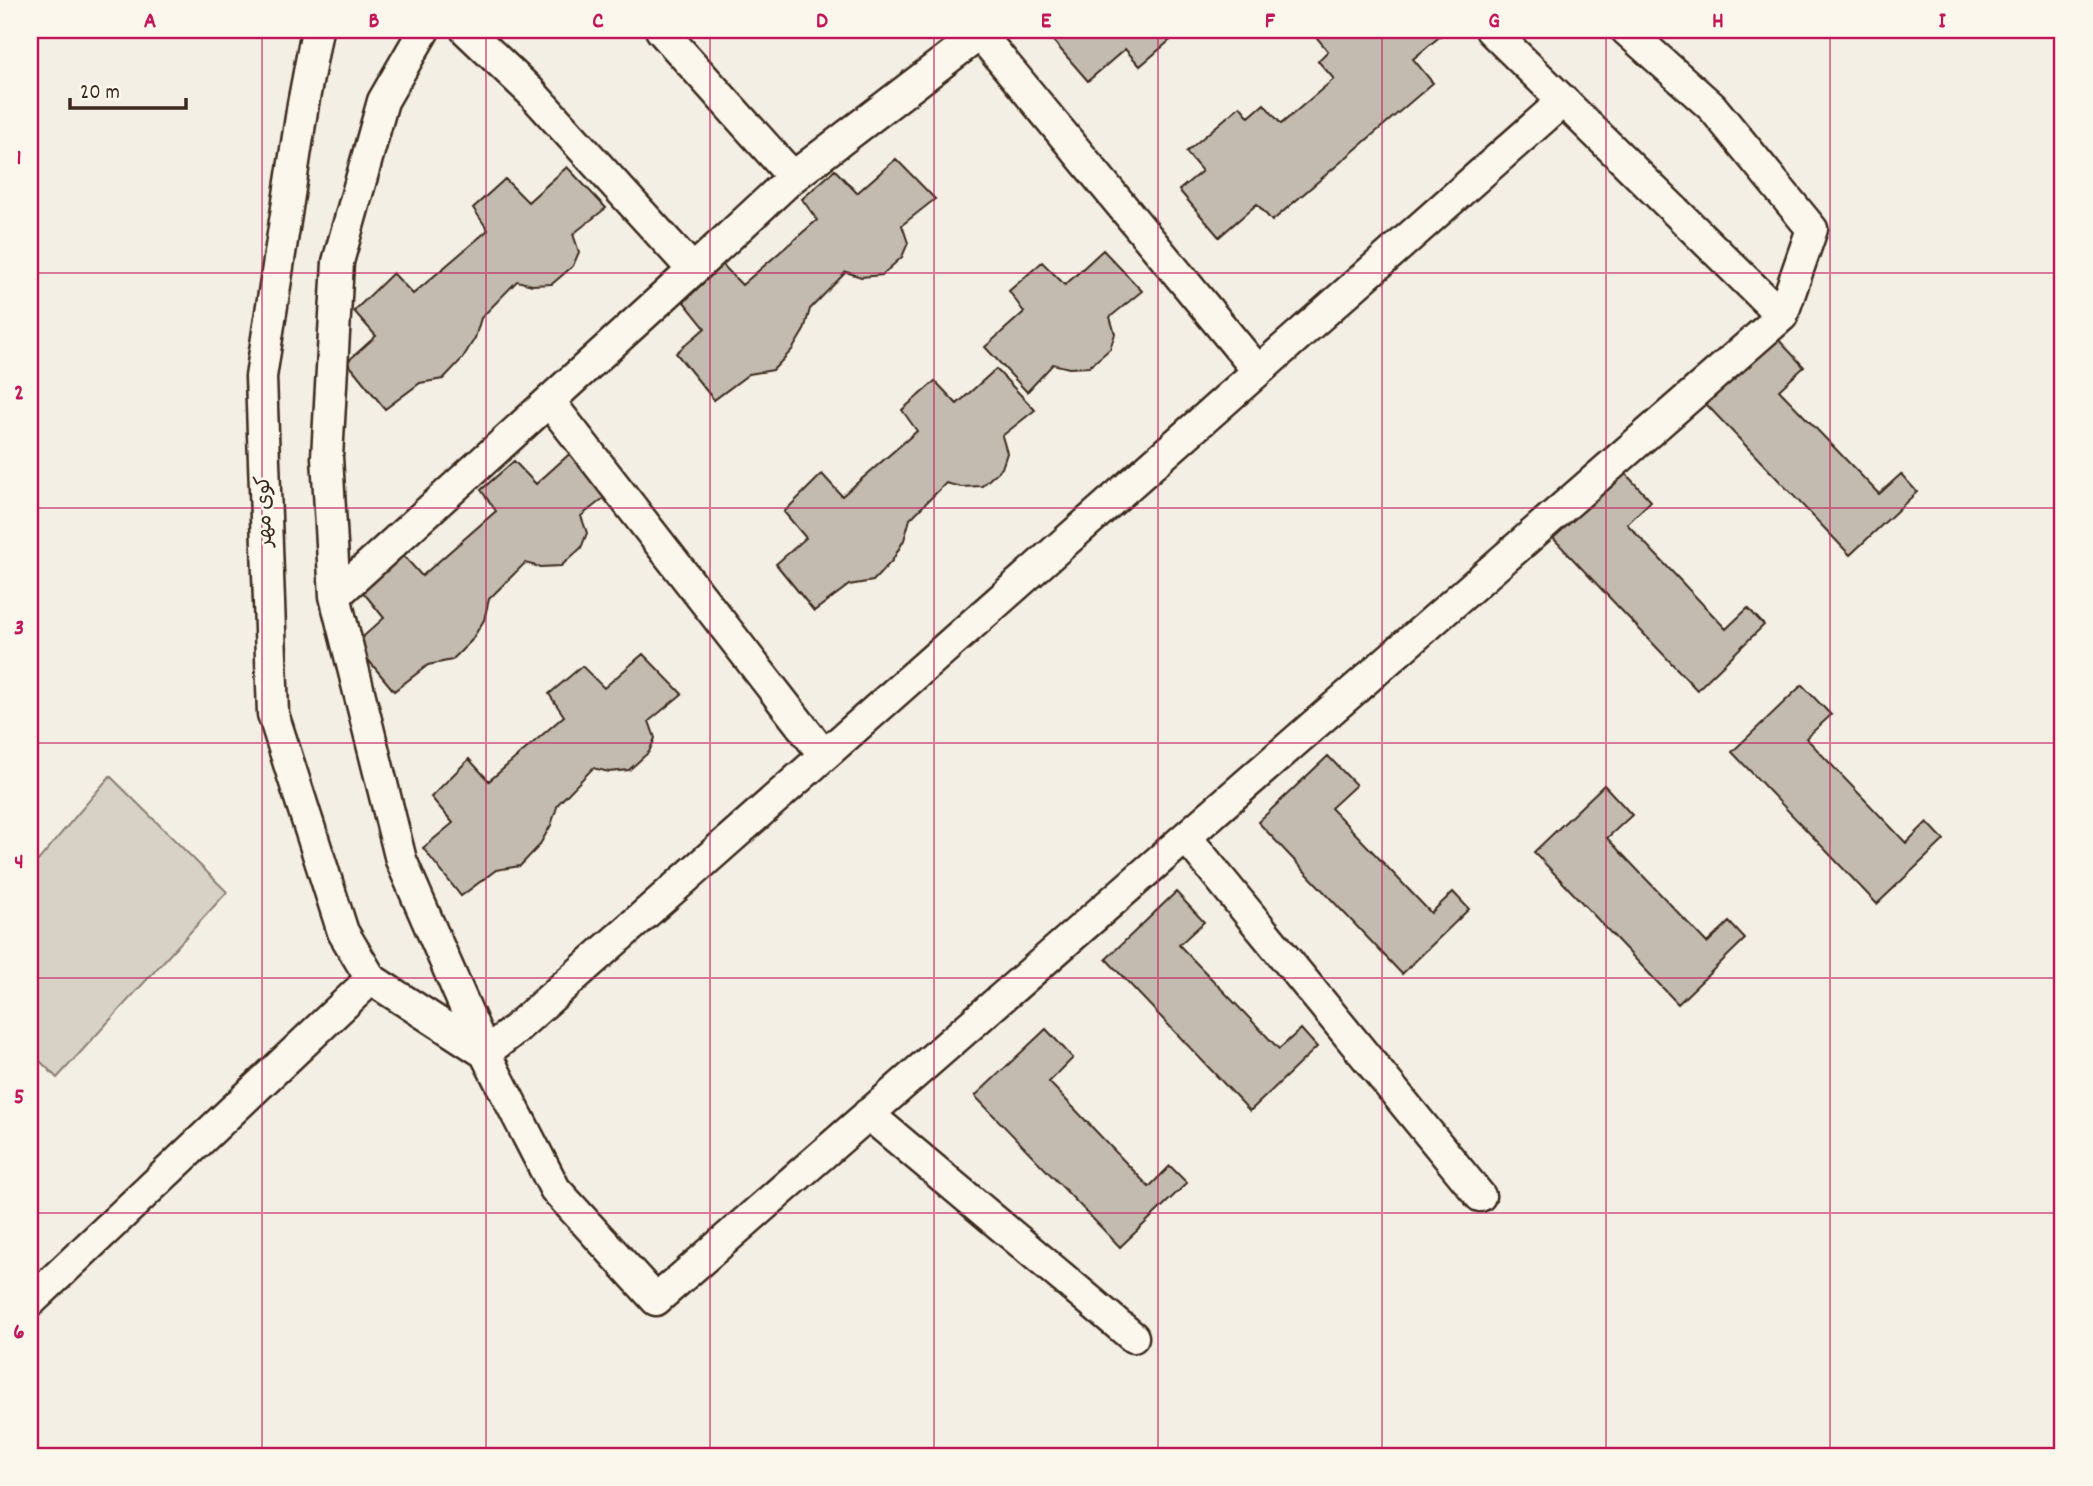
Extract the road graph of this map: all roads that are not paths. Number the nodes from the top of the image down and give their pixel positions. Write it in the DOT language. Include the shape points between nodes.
graph roads {
  1 [pos="317,30"];
  2 [pos="424,30"];
  3 [pos="466,30"];
  4 [pos="661,30"];
  5 [pos="1491,30"];
  6 [pos="1626,30"];
  7 [pos="983,32"];
  8 [pos="1563,101"];
  9 [pos="793,177"];
  10 [pos="694,271"];
  11 [pos="1782,316"];
  12 [pos="1258,372"];
  13 [pos="549,401"];
  14 [pos="335,596"];
  15 [pos="824,755"];
  16 [pos="1186,837"];
  17 [pos="371,979"];
  18 [pos="485,1053"];
  19 [pos="868,1114"];
  20 [pos="1480,1196"];
  21 [pos="30,1302"];
  22 [pos="1133,1337"];
  1 -- 17 [label="street, کوی مهر" via="261,377 272,714 342,932"];
  2 -- 14 [label="street" via="383,102 338,262 327,457"];
  3 -- 10 [label="street" via="530,91"];
  4 -- 9 [label="street"];
  5 -- 8 [label="street"];
  6 -- 11 [label="street" via="1712,107 1812,229"];
  7 -- 9 [label="street"];
  7 -- 12 [label="street"];
  8 -- 11 [label="street"];
  8 -- 12 [label="street"];
  9 -- 10 [label="street"];
  10 -- 13 [label="street"];
  11 -- 16 [label="street"];
  12 -- 15 [label="street"];
  13 -- 14 [label="street"];
  13 -- 15 [label="street"];
  14 -- 18 [label="street" via="401,860"];
  15 -- 18 [label="street"];
  16 -- 19 [label="street"];
  16 -- 20 [label="street"];
  17 -- 18 [label="street"];
  17 -- 21 [label="street"];
  18 -- 19 [label="street" via="555,1189 656,1300"];
  19 -- 22 [label="street"];
}
